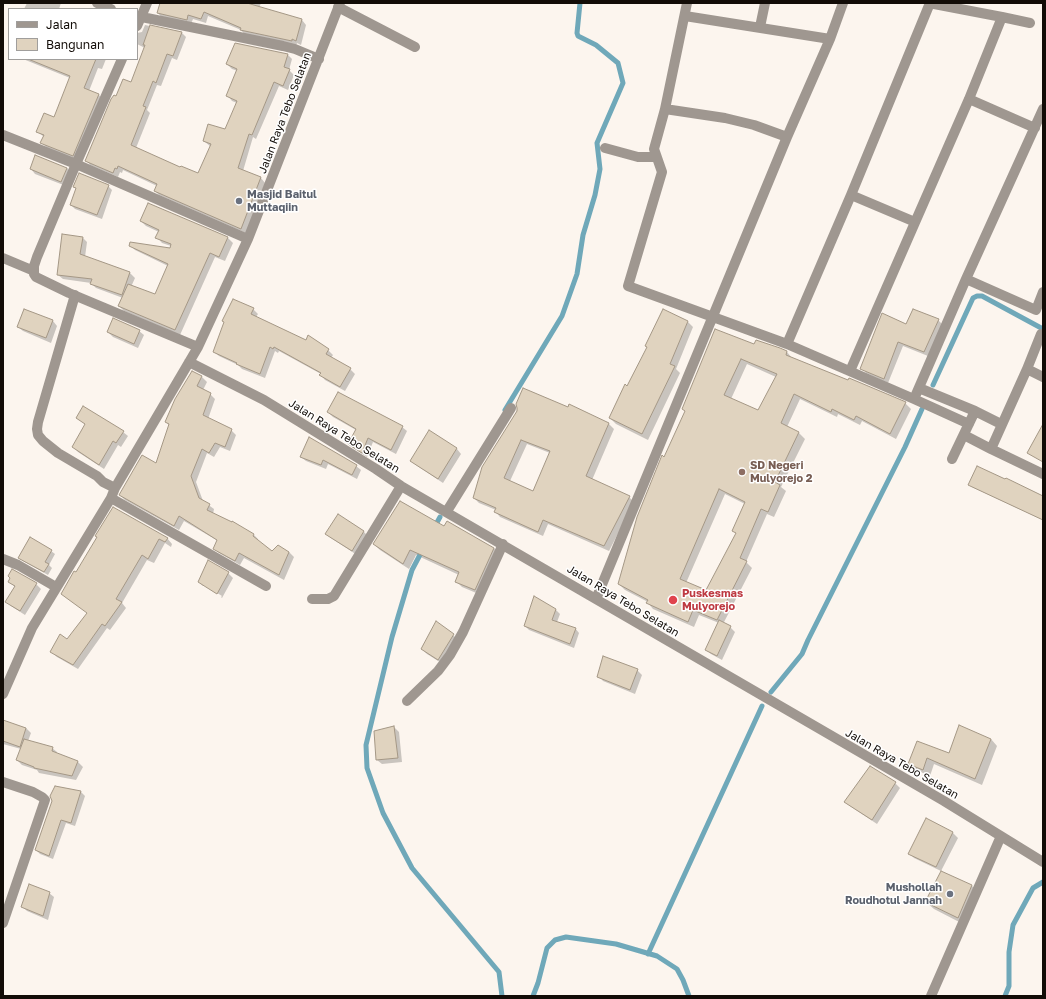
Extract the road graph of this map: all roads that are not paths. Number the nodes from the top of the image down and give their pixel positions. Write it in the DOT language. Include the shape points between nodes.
graph roads {
  1 [pos="97,3"];
  2 [pos="147,3"];
  3 [pos="686,3"];
  4 [pos="764,3"];
  5 [pos="843,3"];
  6 [pos="929,3"];
  7 [pos="339,5"];
  8 [pos="109,8"];
  9 [pos="684,16"];
  10 [pos="1002,17"];
  11 [pos="138,20"];
  12 [pos="1030,23"];
  13 [pos="760,27"];
  14 [pos="830,39"];
  15 [pos="415,47"];
  16 [pos="319,59"];
  17 [pos="122,60"];
  18 [pos="969,98"];
  19 [pos="665,109"];
  20 [pos="1043,109"];
  21 [pos="1035,128"];
  22 [pos="3,135"];
  23 [pos="787,137"];
  24 [pos="605,148"];
  25 [pos="656,157"];
  26 [pos="76,164"];
  27 [pos="851,194"];
  28 [pos="915,222"];
  29 [pos="248,239"];
  30 [pos="3,258"];
  31 [pos="34,271"];
  32 [pos="966,279"];
  33 [pos="1043,292"];
  34 [pos="75,295"];
  35 [pos="1039,311"];
  36 [pos="714,317"];
  37 [pos="1041,334"];
  38 [pos="787,344"];
  39 [pos="198,347"];
  40 [pos="189,362"];
  41 [pos="1027,369"];
  42 [pos="850,371"];
  43 [pos="1043,377"];
  44 [pos="920,388"];
  45 [pos="914,399"];
  46 [pos="511,408"];
  47 [pos="974,411"];
  48 [pos="969,424"];
  49 [pos="1001,424"];
  50 [pos="964,435"];
  51 [pos="991,449"];
  52 [pos="952,459"];
  53 [pos="1043,474"];
  54 [pos="401,486"];
  55 [pos="115,488"];
  56 [pos="111,498"];
  57 [pos="447,511"];
  58 [pos="503,544"];
  59 [pos="3,559"];
  60 [pos="266,586"];
  61 [pos="56,587"];
  62 [pos="312,599"];
  63 [pos="596,599"];
  64 [pos="3,694"];
  65 [pos="407,701"];
  66 [pos="3,782"];
  67 [pos="1001,836"];
  68 [pos="1042,861"];
  69 [pos="3,923"];
  70 [pos="931,996"];
  1 -- 8 [label="street"];
  2 -- 11 [label="street"];
  3 -- 9 [label="street"];
  4 -- 13 [label="street"];
  5 -- 14 [label="street"];
  6 -- 10 [label="street"];
  6 -- 27 [label="street"];
  7 -- 15 [label="street"];
  7 -- 16 [label="street, Jalan Raya Tebo Selatan"];
  9 -- 13 [label="street"];
  9 -- 19 [label="street"];
  10 -- 12 [label="street"];
  10 -- 18 [label="street"];
  11 -- 16 [label="street" via="283,46"];
  13 -- 14 [label="street"];
  14 -- 23 [label="street"];
  16 -- 29 [label="street, Jalan Raya Tebo Selatan"];
  17 -- 26 [label="street"];
  18 -- 21 [label="street"];
  18 -- 28 [label="street"];
  19 -- 23 [label="street" via="725,118"];
  19 -- 25 [label="street" via="654,149"];
  20 -- 21 [label="street"];
  21 -- 32 [label="street"];
  22 -- 26 [label="street"];
  23 -- 36 [label="street"];
  24 -- 25 [label="street" via="638,156"];
  25 -- 36 [label="street" via="662,172 628,286"];
  26 -- 29 [label="street"];
  26 -- 31 [label="street" via="37,257"];
  27 -- 28 [label="street"];
  27 -- 38 [label="street"];
  28 -- 42 [label="street"];
  29 -- 39 [label="street, Jalan Raya Tebo Selatan"];
  30 -- 31 [label="street"];
  31 -- 34 [label="street" via="36,277"];
  32 -- 35 [label="street"];
  32 -- 44 [label="street"];
  33 -- 35 [label="street"];
  34 -- 39 [label="street"];
  34 -- 55 [label="street" via="38,422 38,435 58,453"];
  36 -- 38 [label="street"];
  36 -- 63 [label="street"];
  37 -- 41 [label="street"];
  38 -- 42 [label="street"];
  39 -- 40 [label="street, Jalan Raya Tebo Selatan"];
  40 -- 54 [label="street, Jalan Raya Tebo Selatan" via="264,400"];
  40 -- 55 [label="street, Jalan Raya Tebo Selatan"];
  41 -- 43 [label="street"];
  41 -- 49 [label="street"];
  42 -- 45 [label="street"];
  44 -- 45 [label="street"];
  44 -- 47 [label="street"];
  45 -- 48 [label="street"];
  46 -- 57 [label="street"];
  47 -- 48 [label="street"];
  47 -- 49 [label="street"];
  48 -- 50 [label="street"];
  49 -- 51 [label="street"];
  50 -- 51 [label="street"];
  50 -- 52 [label="street"];
  51 -- 53 [label="street"];
  54 -- 57 [label="street, Jalan Raya Tebo Selatan"];
  54 -- 62 [label="street" via="334,596 328,599"];
  55 -- 56 [label="street, Jalan Raya Tebo Selatan"];
  56 -- 60 [label="street"];
  56 -- 61 [label="street, Jalan Raya Tebo Selatan"];
  57 -- 58 [label="street, Jalan Raya Tebo Selatan"];
  58 -- 63 [label="street, Jalan Raya Tebo Selatan"];
  58 -- 65 [label="street" via="450,655 438,671"];
  59 -- 61 [label="street"];
  61 -- 64 [label="street, Jalan Raya Tebo Selatan" via="32,628"];
  63 -- 67 [label="street, Jalan Raya Tebo Selatan"];
  66 -- 69 [label="street" via="33,792 45,800"];
  67 -- 68 [label="street, Jalan Raya Tebo Selatan"];
  67 -- 70 [label="street"];
}
